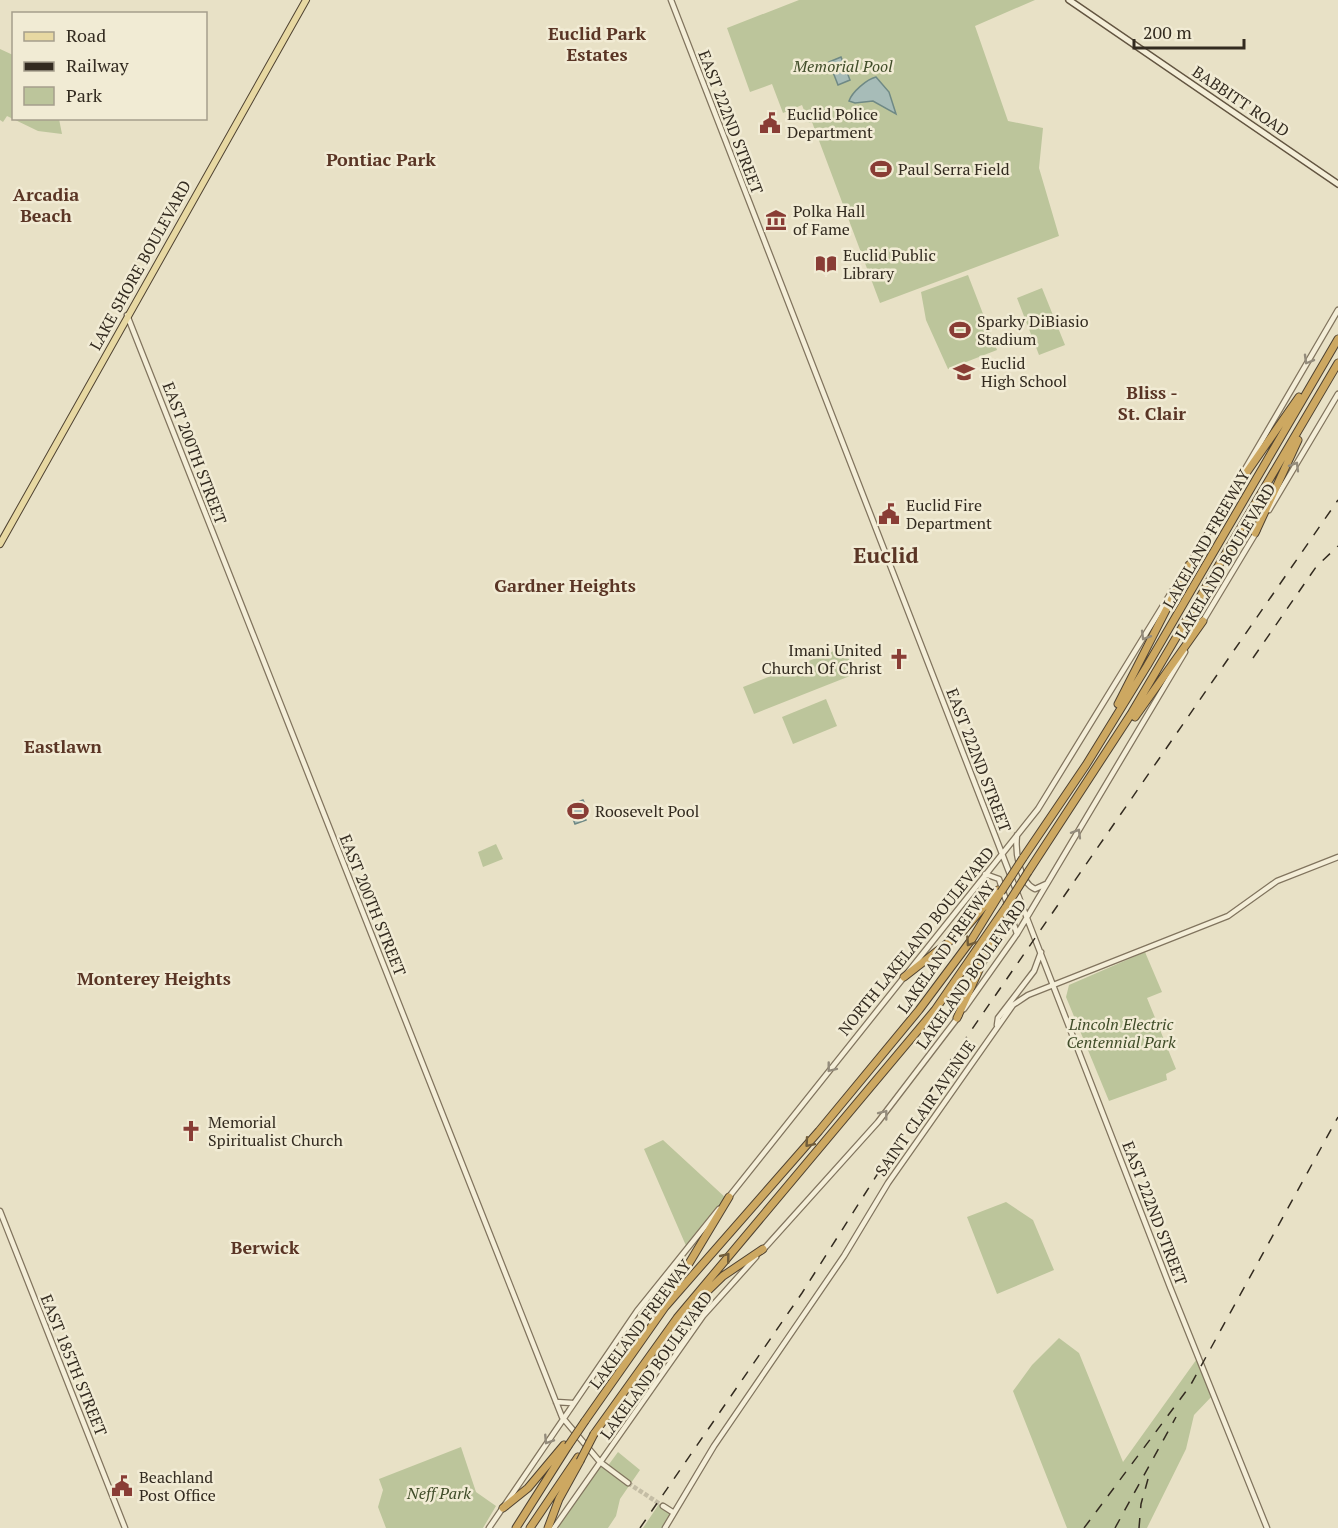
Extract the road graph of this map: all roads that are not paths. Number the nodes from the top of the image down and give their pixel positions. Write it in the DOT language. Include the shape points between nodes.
graph roads {
  1 [pos="306,0"];
  2 [pos="671,0"];
  3 [pos="1069,0"];
  4 [pos="1338,184"];
  5 [pos="1338,310"];
  6 [pos="127,315"];
  7 [pos="1338,339"];
  8 [pos="1338,363"];
  9 [pos="1321,365"];
  10 [pos="1338,394"];
  11 [pos="1316,399"];
  12 [pos="1224,506"];
  13 [pos="1255,533"];
  14 [pos="0,544"];
  15 [pos="1189,565"];
  16 [pos="1203,621"];
  17 [pos="1105,733"];
  18 [pos="1113,745"];
  19 [pos="1017,836"];
  20 [pos="1002,852"];
  21 [pos="1338,857"];
  22 [pos="985,874"];
  23 [pos="1047,884"];
  24 [pos="1000,890"];
  25 [pos="1006,907"];
  26 [pos="1028,916"];
  27 [pos="1017,934"];
  28 [pos="1041,952"];
  29 [pos="904,977"];
  30 [pos="1053,984"];
  31 [pos="957,1018"];
  32 [pos="997,1027"];
  33 [pos="729,1197"];
  34 [pos="0,1211"];
  35 [pos="763,1249"];
  36 [pos="665,1307"];
  37 [pos="651,1353"];
  38 [pos="556,1402"];
  39 [pos="572,1403"];
  40 [pos="562,1417"];
  41 [pos="567,1445"];
  42 [pos="579,1459"];
  43 [pos="600,1462"];
  44 [pos="628,1483"];
  45 [pos="663,1506"];
  46 [pos="503,1508"];
  47 [pos="674,1513"];
  48 [pos="125,1528"];
  49 [pos="489,1528"];
  50 [pos="516,1528"];
  51 [pos="530,1528"];
  52 [pos="548,1528"];
  53 [pos="554,1528"];
  54 [pos="665,1528"];
  55 [pos="1267,1528"];
  1 -- 6 [label="main road, LAKE SHORE BOULEVARD"];
  2 -- 20 [label="street, EAST 222ND STREET"];
  3 -- 4 [label="main road, BABBITT ROAD"];
  5 -- 12 [label="street, NORTH LAKELAND BOULEVARD, one-way"];
  6 -- 14 [label="main road, LAKE SHORE BOULEVARD"];
  6 -- 38 [label="street, EAST 200TH STREET"];
  7 -- 9 [label="highway, LAKELAND FREEWAY"];
  8 -- 11 [label="highway, LAKELAND FREEWAY"];
  9 -- 12 [label="highway"];
  9 -- 17 [label="highway, LAKELAND FREEWAY"];
  13 -- 10 [label="street, LAKELAND BOULEVARD, one-way"];
  11 -- 13 [label="highway"];
  11 -- 18 [label="highway, LAKELAND FREEWAY"];
  12 -- 15 [label="street, NORTH LAKELAND BOULEVARD"];
  13 -- 16 [label="street, LAKELAND BOULEVARD"];
  15 -- 17 [label="highway"];
  15 -- 19 [label="street, NORTH LAKELAND BOULEVARD, one-way" via="1065,768"];
  16 -- 18 [label="highway"];
  23 -- 16 [label="street, LAKELAND BOULEVARD, one-way"];
  17 -- 24 [label="highway, LAKELAND FREEWAY, bridge"];
  18 -- 25 [label="highway, LAKELAND FREEWAY, bridge"];
  19 -- 20 [label="street, NORTH LAKELAND BOULEVARD"];
  19 -- 23 [label="street" via="1016,855 1028,884 1035,889"];
  20 -- 22 [label="street, NORTH LAKELAND BOULEVARD"];
  20 -- 26 [label="street, EAST 222ND STREET"];
  21 -- 30 [label="street, SAINT CLAIR AVENUE" via="1277,881 1228,916"];
  22 -- 27 [label="street" via="999,879"];
  22 -- 29 [label="street, NORTH LAKELAND BOULEVARD"];
  23 -- 26 [label="street, LAKELAND BOULEVARD"];
  24 -- 29 [label="highway" via="963,931"];
  24 -- 36 [label="highway, LAKELAND FREEWAY, one-way" via="972,939 913,1018"];
  25 -- 31 [label="highway"];
  37 -- 25 [label="highway, LAKELAND FREEWAY, one-way" via="733,1249 935,1010"];
  26 -- 27 [label="street, LAKELAND BOULEVARD"];
  26 -- 28 [label="street, EAST 222ND STREET"];
  27 -- 31 [label="street, LAKELAND BOULEVARD"];
  28 -- 30 [label="street, EAST 222ND STREET"];
  28 -- 32 [label="street" via="1037,966 998,1018"];
  29 -- 33 [label="street, NORTH LAKELAND BOULEVARD, one-way"];
  30 -- 32 [label="street, SAINT CLAIR AVENUE" via="1019,1000"];
  30 -- 55 [label="street, EAST 222ND STREET"];
  35 -- 31 [label="street, LAKELAND BOULEVARD, one-way" via="878,1122"];
  32 -- 47 [label="street, SAINT CLAIR AVENUE" via="888,1183"];
  33 -- 36 [label="highway"];
  33 -- 39 [label="street, NORTH LAKELAND BOULEVARD" via="637,1311"];
  34 -- 48 [label="street, EAST 185TH STREET"];
  35 -- 37 [label="highway" via="723,1276 686,1311"];
  35 -- 43 [label="street, LAKELAND BOULEVARD" via="703,1316"];
  36 -- 41 [label="highway, LAKELAND FREEWAY, bridge"];
  37 -- 42 [label="highway, LAKELAND FREEWAY, bridge"];
  38 -- 39 [label="street"];
  38 -- 40 [label="street, EAST 200TH STREET"];
  39 -- 40 [label="street, NORTH LAKELAND BOULEVARD"];
  40 -- 43 [label="street, EAST 200TH STREET"];
  40 -- 46 [label="street, NORTH LAKELAND BOULEVARD, one-way"];
  41 -- 46 [label="highway" via="528,1488"];
  41 -- 50 [label="highway"];
  42 -- 51 [label="highway, LAKELAND FREEWAY"];
  42 -- 52 [label="highway"];
  43 -- 44 [label="street, EAST 200TH STREET"];
  43 -- 53 [label="street, LAKELAND BOULEVARD"];
  45 -- 47 [label="street"];
  46 -- 49 [label="street, NORTH LAKELAND BOULEVARD"];
  47 -- 54 [label="street, SAINT CLAIR AVENUE"];
}
